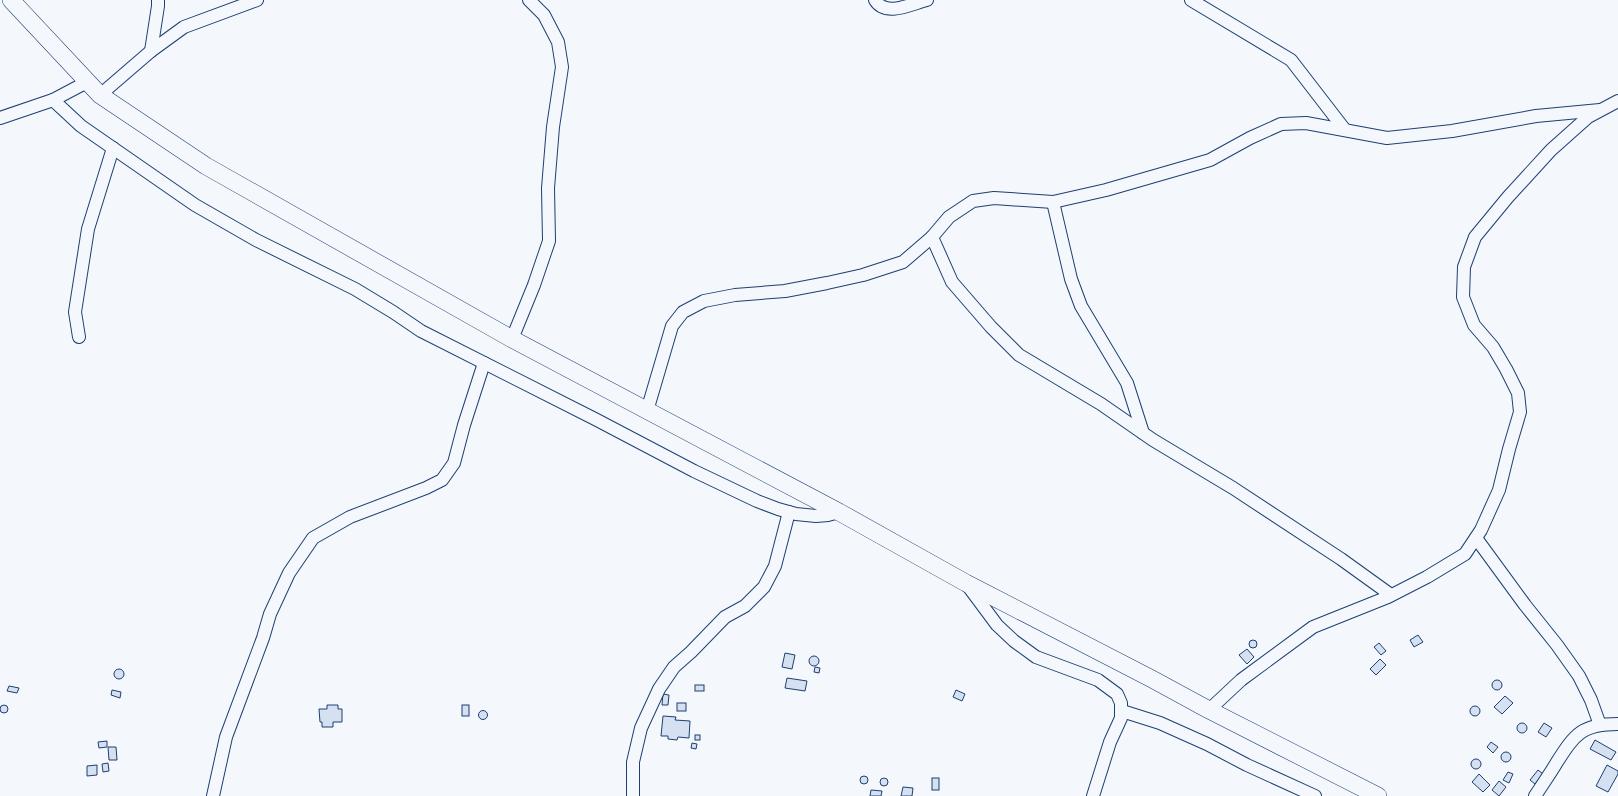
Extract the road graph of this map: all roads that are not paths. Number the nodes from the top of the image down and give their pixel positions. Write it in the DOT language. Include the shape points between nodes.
graph roads {
  1 [pos="11,0"];
  2 [pos="158,0"];
  3 [pos="257,0"];
  4 [pos="529,0"];
  5 [pos="875,0"];
  6 [pos="927,0"];
  7 [pos="1191,0"];
  8 [pos="151,51"];
  9 [pos="87,82"];
  10 [pos="100,95"];
  11 [pos="53,100"];
  12 [pos="1618,101"];
  13 [pos="1600,110"];
  14 [pos="0,118"];
  15 [pos="1345,130"];
  16 [pos="113,148"];
  17 [pos="1053,202"];
  18 [pos="932,237"];
  19 [pos="79,337"];
  20 [pos="512,339"];
  21 [pos="484,363"];
  22 [pos="647,411"];
  23 [pos="1143,433"];
  24 [pos="789,512"];
  25 [pos="839,512"];
  26 [pos="1476,538"];
  27 [pos="966,583"];
  28 [pos="1391,595"];
  29 [pos="1209,710"];
  30 [pos="1122,711"];
  31 [pos="1618,724"];
  32 [pos="1600,725"];
  33 [pos="213,796"];
  34 [pos="633,796"];
  35 [pos="1093,796"];
  36 [pos="1315,796"];
  37 [pos="1378,796"];
  38 [pos="1535,796"];
  1 -- 9 [label="main road"];
  2 -- 8 [label="street"];
  3 -- 8 [label="street" via="184,27"];
  4 -- 20 [label="street" via="544,15 558,42 562,67 548,188 549,241"];
  5 -- 6 [label="street" via="884,8 901,9"];
  7 -- 15 [label="street" via="1291,60"];
  8 -- 10 [label="street"];
  9 -- 10 [label="main road"];
  9 -- 11 [label="street"];
  10 -- 20 [label="main road" via="206,166"];
  11 -- 14 [label="street"];
  11 -- 16 [label="street" via="81,126"];
  12 -- 13 [label="street"];
  13 -- 15 [label="street" via="1536,116 1452,131 1387,138"];
  13 -- 26 [label="street" via="1551,150 1508,197 1475,237 1464,267 1464,297 1474,324 1493,346 1506,369 1518,393 1520,412 1499,490"];
  15 -- 17 [label="street" via="1306,123 1281,124 1210,160 1106,190"];
  16 -- 19 [label="street" via="88,229 75,312"];
  16 -- 21 [label="street" via="195,205 256,240 356,289 421,331"];
  17 -- 18 [label="street" via="994,198 973,201 949,217"];
  17 -- 23 [label="street" via="1071,279 1081,306 1127,383"];
  18 -- 22 [label="street" via="903,262 863,275 785,291 734,295 704,301 683,312 672,326"];
  18 -- 23 [label="street" via="952,282 991,327 1019,354"];
  20 -- 22 [label="main road"];
  21 -- 24 [label="street" via="694,471 757,501"];
  21 -- 33 [label="street" via="454,463 442,480 350,517 313,538 289,573 270,614 226,737"];
  22 -- 25 [label="main road"];
  23 -- 28 [label="street" via="1239,492"];
  24 -- 25 [label="street" via="816,516"];
  24 -- 34 [label="street" via="775,566 764,587 744,606 725,617 674,667 659,690 641,728 634,755"];
  25 -- 27 [label="main road"];
  26 -- 28 [label="street" via="1465,554"];
  26 -- 32 [label="street" via="1579,676"];
  27 -- 29 [label="main road"];
  27 -- 30 [label="street" via="997,625 1014,641 1036,657 1098,680 1117,694"];
  28 -- 29 [label="street" via="1313,627 1240,680"];
  29 -- 37 [label="main road"];
  30 -- 35 [label="street"];
  30 -- 36 [label="street" via="1160,723"];
  31 -- 32 [label="street"];
  32 -- 38 [label="street" via="1579,733 1569,742"];
}
